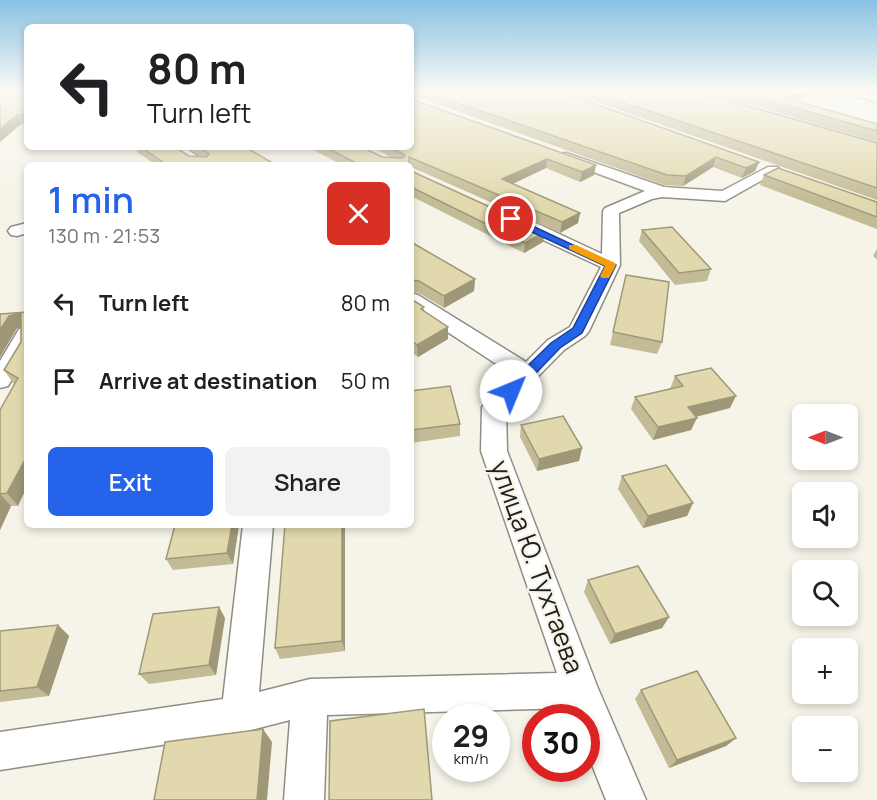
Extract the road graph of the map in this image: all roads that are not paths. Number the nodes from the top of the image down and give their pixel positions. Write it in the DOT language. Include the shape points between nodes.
graph roads {
  1 [pos="180,150"];
  2 [pos="553,152"];
  3 [pos="198,162"];
  4 [pos="752,162"];
  5 [pos="662,192"];
  6 [pos="506,216"];
  7 [pos="611,265"];
  8 [pos="414,301"];
  9 [pos="24,339"];
  10 [pos="528,374"];
  11 [pos="0,380"];
  12 [pos="258,528"];
  13 [pos="581,690"];
  14 [pos="310,697"];
  15 [pos="238,715"];
  16 [pos="0,751"];
  17 [pos="304,800"];
  18 [pos="626,800"];
  1 -- 3 [label="street"];
  2 -- 5 [label="street"];
  4 -- 5 [label="street, улица Ю. Тухтаева" via="778,172 725,196"];
  5 -- 7 [label="street, улица Ю. Тухтаева" via="611,211"];
  6 -- 7 [label="street"];
  7 -- 10 [label="street, улица Ю. Тухтаева" via="578,331 556,345"];
  8 -- 10 [label="street"];
  9 -- 11 [label="street"];
  10 -- 13 [label="street, улица Ю. Тухтаева" via="494,407 494,451"];
  12 -- 15 [label="street"];
  13 -- 14 [label="street"];
  13 -- 18 [label="street, улица Ю. Тухтаева"];
  14 -- 15 [label="street"];
  14 -- 17 [label="street"];
  15 -- 16 [label="street"];
}
